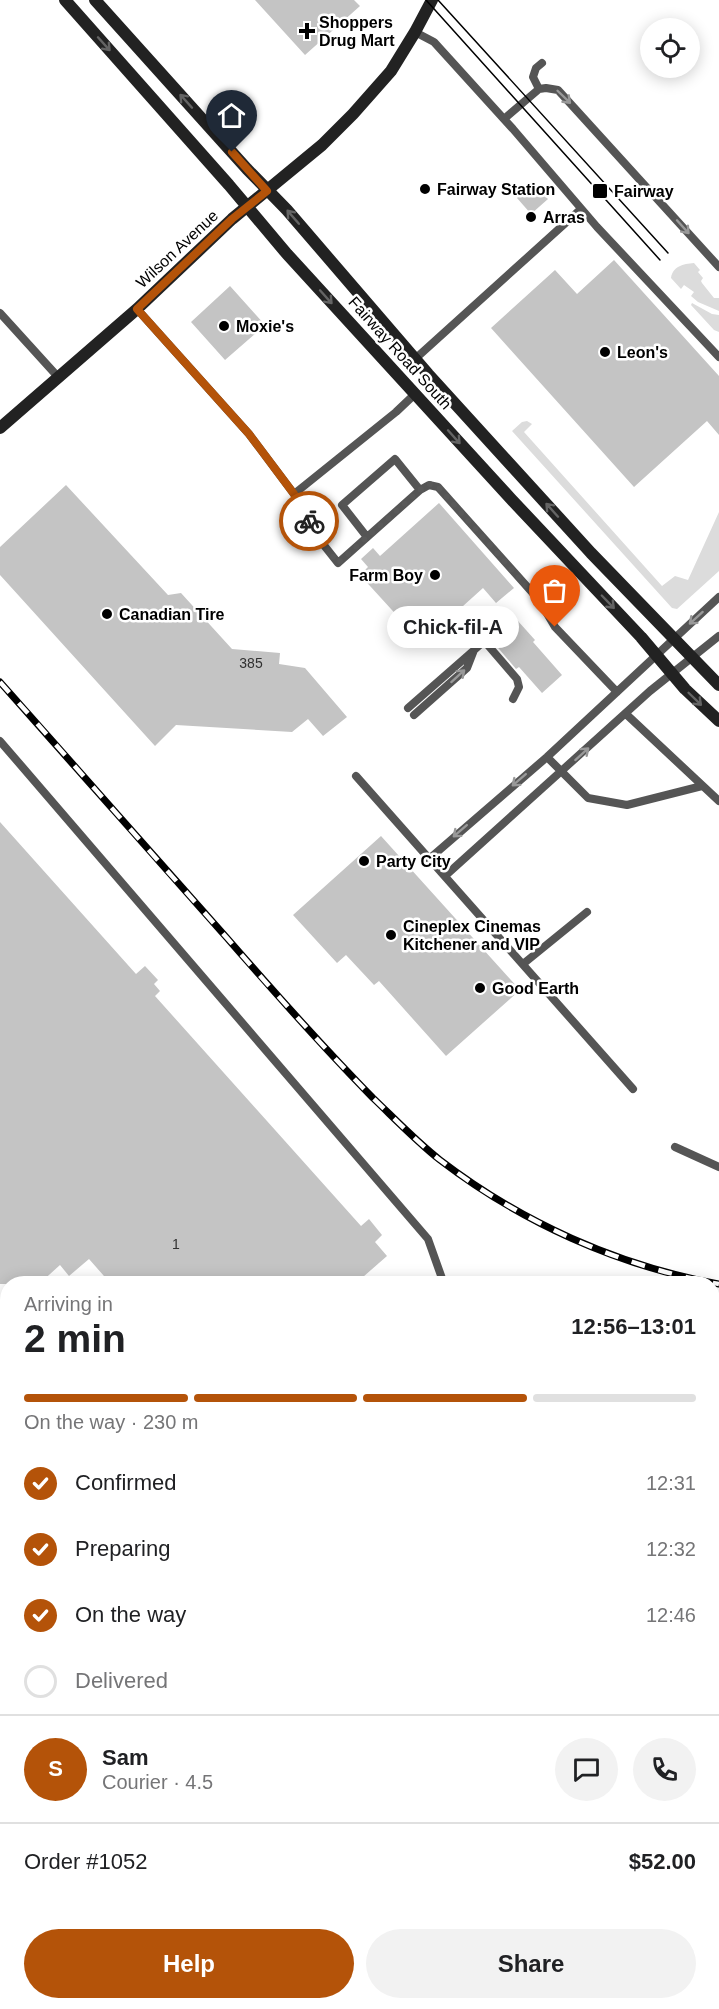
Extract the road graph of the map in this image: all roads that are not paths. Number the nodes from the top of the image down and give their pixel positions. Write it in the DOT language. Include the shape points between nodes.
graph roads {
  1 [pos="65,0"];
  2 [pos="95,0"];
  3 [pos="432,0"];
  4 [pos="415,32"];
  5 [pos="542,63"];
  6 [pos="539,89"];
  7 [pos="504,119"];
  8 [pos="267,191"];
  9 [pos="247,207"];
  10 [pos="581,209"];
  11 [pos="719,267"];
  12 [pos="137,309"];
  13 [pos="0,313"];
  14 [pos="719,357"];
  15 [pos="415,360"];
  16 [pos="59,378"];
  17 [pos="415,394"];
  18 [pos="0,428"];
  19 [pos="420,490"];
  20 [pos="294,494"];
  21 [pos="367,537"];
  22 [pos="719,597"];
  23 [pos="719,636"];
  24 [pos="674,639"];
  25 [pos="474,650"];
  26 [pos="656,654"];
  27 [pos="692,659"];
  28 [pos="673,674"];
  29 [pos="719,686"];
  30 [pos="617,692"];
  31 [pos="513,699"];
  32 [pos="408,708"];
  33 [pos="626,714"];
  34 [pos="414,715"];
  35 [pos="719,721"];
  36 [pos="0,741"];
  37 [pos="547,757"];
  38 [pos="561,773"];
  39 [pos="356,776"];
  40 [pos="702,786"];
  41 [pos="719,801"];
  42 [pos="429,858"];
  43 [pos="444,876"];
  44 [pos="587,912"];
  45 [pos="523,964"];
  46 [pos="633,1089"];
  47 [pos="675,1147"];
  48 [pos="719,1167"];
  49 [pos="441,1276"];
  1 -- 9 [label="main road, Fairway Road South, one-way"];
  8 -- 2 [label="main road, Fairway Road South, one-way"];
  3 -- 4 [label="main road, Wilson Avenue"];
  4 -- 7 [label="lane" via="434,42"];
  4 -- 8 [label="main road, Wilson Avenue" via="391,71 353,114"];
  5 -- 6 [label="lane" via="532,77"];
  6 -- 7 [label="lane"];
  6 -- 11 [label="lane, one-way" via="552,88 562,94"];
  7 -- 10 [label="lane"];
  8 -- 9 [label="main road, Wilson Avenue"];
  15 -- 8 [label="main road, Fairway Road South, one-way"];
  9 -- 12 [label="main road, Wilson Avenue"];
  9 -- 17 [label="main road, Fairway Road South, one-way"];
  10 -- 14 [label="lane"];
  10 -- 15 [label="lane"];
  12 -- 16 [label="main road, Wilson Avenue"];
  12 -- 20 [label="lane" via="249,434"];
  13 -- 16 [label="lane"];
  24 -- 15 [label="main road, Fairway Road South, one-way"];
  16 -- 18 [label="main road, Wilson Avenue"];
  17 -- 20 [label="lane"];
  17 -- 26 [label="main road, Fairway Road South, one-way"];
  19 -- 21 [label="lane"];
  19 -- 21 [label="lane" via="394,459 342,505"];
  19 -- 30 [label="lane" via="429,484 438,487 539,600 555,627"];
  20 -- 21 [label="lane" via="319,539 338,563"];
  22 -- 24 [label="lane, one-way"];
  23 -- 27 [label="lane"];
  24 -- 26 [label="lane"];
  24 -- 27 [label="main road, Fairway Road South"];
  25 -- 31 [label="lane" via="486,643 513,672 519,687"];
  25 -- 32 [label="lane"];
  34 -- 25 [label="lane, one-way" via="467,668"];
  26 -- 28 [label="main road, Fairway Road South"];
  26 -- 30 [label="lane"];
  27 -- 28 [label="lane"];
  27 -- 29 [label="main road, Fairway Road South"];
  28 -- 33 [label="lane"];
  28 -- 35 [label="main road, Fairway Road South, one-way"];
  30 -- 37 [label="lane"];
  38 -- 33 [label="lane, one-way"];
  33 -- 40 [label="lane"];
  36 -- 49 [label="lane" via="429,1239"];
  37 -- 38 [label="lane"];
  37 -- 42 [label="lane, one-way"];
  38 -- 40 [label="lane" via="588,798 627,805"];
  38 -- 43 [label="lane"];
  39 -- 42 [label="lane"];
  40 -- 41 [label="lane"];
  42 -- 43 [label="lane"];
  43 -- 45 [label="lane"];
  44 -- 45 [label="lane"];
  45 -- 46 [label="lane"];
  47 -- 48 [label="lane"];
}
